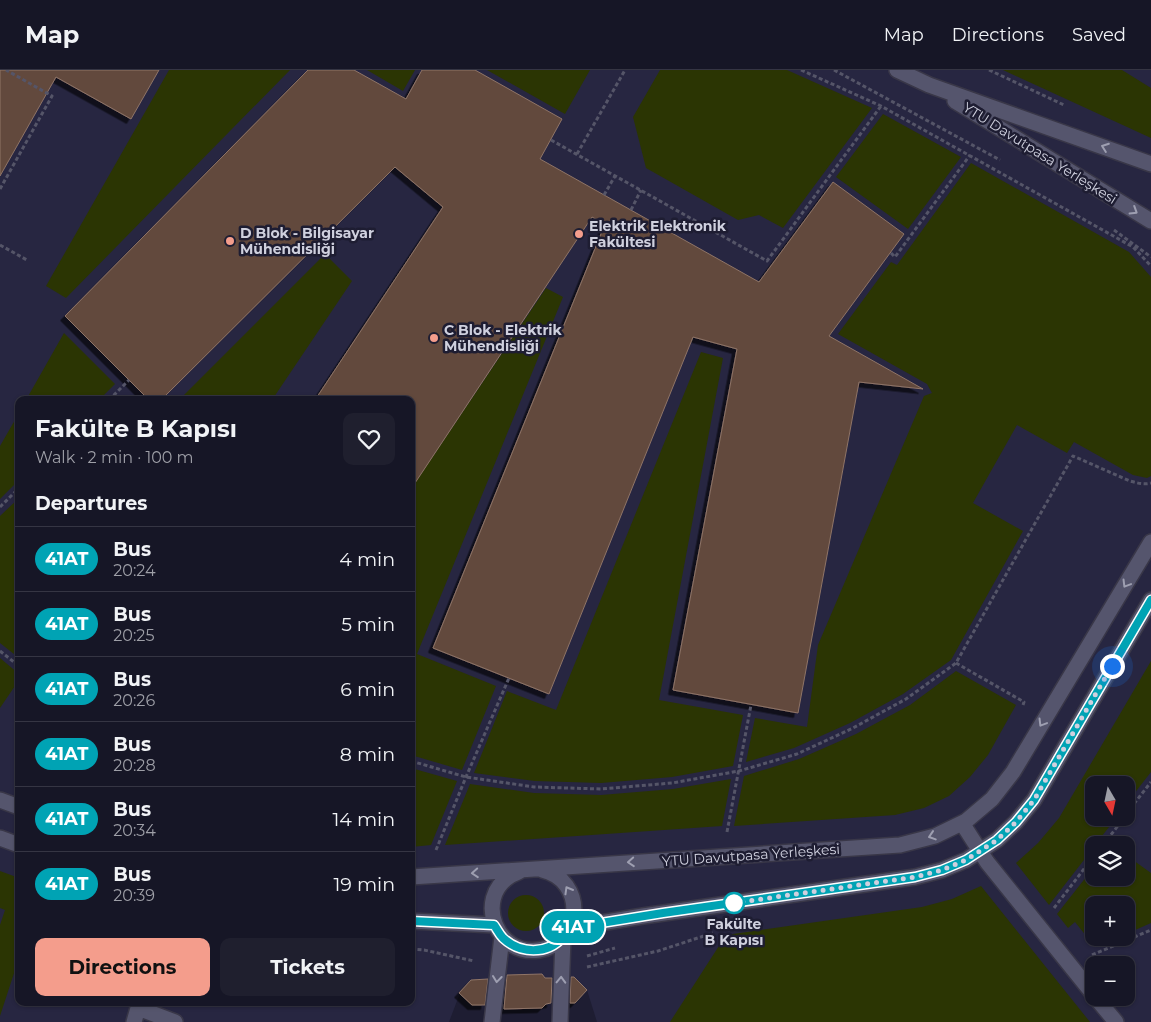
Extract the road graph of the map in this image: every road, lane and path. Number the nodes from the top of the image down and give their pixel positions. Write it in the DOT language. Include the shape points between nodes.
graph roads {
  1 [pos="6,70"];
  2 [pos="625,70"];
  3 [pos="801,70"];
  4 [pos="834,70"];
  5 [pos="896,70"];
  6 [pos="929,85"];
  7 [pos="881,106"];
  8 [pos="551,140"];
  9 [pos="577,155"];
  10 [pos="970,156"];
  11 [pos="1000,160"];
  12 [pos="1151,164"];
  13 [pos="615,176"];
  14 [pos="0,189"];
  15 [pos="641,190"];
  16 [pos="604,195"];
  17 [pos="631,210"];
  18 [pos="1151,221"];
  19 [pos="1107,224"];
  20 [pos="0,245"];
  21 [pos="890,253"];
  22 [pos="1151,256"];
  23 [pos="27,260"];
  24 [pos="1151,266"];
  25 [pos="129,380"];
  26 [pos="113,396"];
  27 [pos="1151,483"];
  28 [pos="15,492"];
  29 [pos="0,507"];
  30 [pos="1151,542"];
  31 [pos="1151,600"];
  32 [pos="0,651"];
  33 [pos="15,663"];
  34 [pos="956,664"];
  35 [pos="509,678"];
  36 [pos="751,705"];
  37 [pos="1020,710"];
  38 [pos="415,762"];
  39 [pos="739,771"];
  40 [pos="466,777"];
  41 [pos="1151,782"];
  42 [pos="0,800"];
  43 [pos="1135,802"];
  44 [pos="15,806"];
  45 [pos="962,823"];
  46 [pos="1117,826"];
  47 [pos="727,832"];
  48 [pos="1109,836"];
  49 [pos="0,838"];
  50 [pos="15,844"];
  51 [pos="446,850"];
  52 [pos="436,851"];
  53 [pos="979,851"];
  54 [pos="428,852"];
  55 [pos="1085,868"];
  56 [pos="530,869"];
  57 [pos="415,877"];
  58 [pos="1053,910"];
  59 [pos="415,921"];
  60 [pos="1151,930"];
  61 [pos="498,931"];
  62 [pos="566,933"];
  63 [pos="618,947"];
  64 [pos="1090,955"];
  65 [pos="562,962"];
  66 [pos="1085,984"];
  67 [pos="1103,1006"];
  68 [pos="137,1011"];
  69 [pos="175,1022"];
  70 [pos="492,1022"];
  71 [pos="560,1022"];
  72 [pos="1116,1022"];
  1 -- 14 [label="path" via="52,96"];
  2 -- 9 [label="path"];
  3 -- 7 [label="path"];
  4 -- 11 [label="path"];
  5 -- 6 [label="street, YTU Davutpasa Yerleşkesi"];
  12 -- 6 [label="street, YTU Davutpasa Yerleşkesi, one-way"];
  6 -- 18 [label="street, YTU Davutpasa Yerleşkesi, one-way"];
  7 -- 10 [label="path"];
  7 -- 15 [label="path" via="767,261"];
  8 -- 9 [label="path"];
  9 -- 13 [label="path"];
  10 -- 21 [label="path" via="895,257"];
  10 -- 24 [label="path" via="1133,247"];
  13 -- 15 [label="path"];
  13 -- 16 [label="path"];
  15 -- 17 [label="path"];
  19 -- 22 [label="path"];
  20 -- 23 [label="path"];
  25 -- 26 [label="path"];
  27 -- 34 [label="path" via="1130,481 1073,456"];
  28 -- 29 [label="path"];
  30 -- 45 [label="street, YTU Davutpasa Yerleşkesi, one-way" via="1013,772 992,799"];
  31 -- 53 [label="street" via="1034,800 997,840"];
  32 -- 33 [label="path"];
  34 -- 37 [label="path" via="1024,702"];
  34 -- 39 [label="path" via="906,699 853,728 797,754"];
  35 -- 40 [label="path"];
  36 -- 39 [label="path"];
  38 -- 40 [label="path"];
  39 -- 40 [label="path" via="672,783 601,789 534,787"];
  39 -- 47 [label="path"];
  40 -- 52 [label="path"];
  41 -- 43 [label="path"];
  42 -- 44 [label="street"];
  45 -- 53 [label="street"];
  45 -- 56 [label="street, YTU Davutpasa Yerleşkesi, one-way" via="935,836 900,845"];
  46 -- 48 [label="path"];
  49 -- 50 [label="street"];
  51 -- 52 [label="path"];
  52 -- 54 [label="path"];
  53 -- 62 [label="street" via="942,870 915,877 653,914"];
  53 -- 66 [label="street"];
  55 -- 58 [label="path"];
  56 -- 57 [label="street, YTU Davutpasa Yerleşkesi, one-way"];
  56 -- 61 [label="street, YTU Davutpasa Yerleşkesi" via="510,876 493,897 492,911"];
  62 -- 56 [label="street, YTU Davutpasa Yerleşkesi, one-way" via="574,915 569,889 555,875"];
  59 -- 61 [label="street"];
  60 -- 64 [label="path"];
  61 -- 62 [label="street" via="512,945 526,950 552,946"];
  61 -- 70 [label="street, YTU Davutpasa Yerleşkesi, one-way"];
  62 -- 65 [label="street, YTU Davutpasa Yerleşkesi"];
  63 -- 65 [label="path"];
  71 -- 65 [label="street, YTU Davutpasa Yerleşkesi, one-way"];
  67 -- 72 [label="street"];
  68 -- 69 [label="street"];
}
